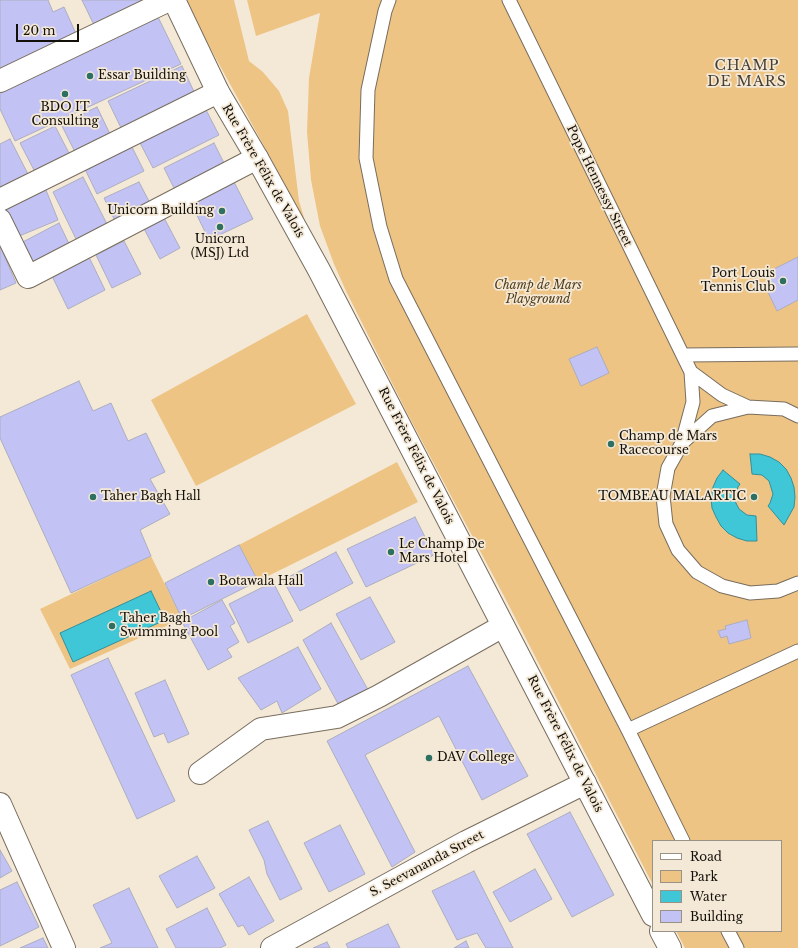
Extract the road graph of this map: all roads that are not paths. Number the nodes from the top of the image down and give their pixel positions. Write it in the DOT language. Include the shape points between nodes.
graph roads {
  1 [pos="169,0"];
  2 [pos="174,0"];
  3 [pos="389,0"];
  4 [pos="509,0"];
  5 [pos="0,81"];
  6 [pos="218,92"];
  7 [pos="258,158"];
  8 [pos="0,200"];
  9 [pos="0,220"];
  10 [pos="798,354"];
  11 [pos="683,355"];
  12 [pos="691,372"];
  13 [pos="748,407"];
  14 [pos="798,416"];
  15 [pos="682,443"];
  16 [pos="798,583"];
  17 [pos="503,626"];
  18 [pos="798,651"];
  19 [pos="628,730"];
  20 [pos="200,773"];
  21 [pos="585,783"];
  22 [pos="1,811"];
  23 [pos="683,840"];
  24 [pos="652,913"];
  25 [pos="662,932"];
  26 [pos="729,932"];
  27 [pos="64,948"];
  28 [pos="272,948"];
  29 [pos="670,948"];
  30 [pos="737,948"];
  1 -- 5 [label="street"];
  2 -- 6 [label="street, Rue Frère Félix de Valois"];
  3 -- 19 [label="lane" via="368,90 366,158 380,227 396,279"];
  4 -- 11 [label="lane, Pope Hennessy Street"];
  6 -- 7 [label="street, Rue Frère Félix de Valois"];
  6 -- 8 [label="street"];
  7 -- 9 [label="street" via="28,277"];
  7 -- 17 [label="street, Rue Frère Félix de Valois" via="319,270"];
  10 -- 11 [label="lane"];
  11 -- 12 [label="lane, Pope Hennessy Street"];
  12 -- 13 [label="lane" via="722,395"];
  12 -- 15 [label="lane" via="693,402"];
  13 -- 14 [label="lane" via="784,409"];
  13 -- 15 [label="lane" via="712,416"];
  15 -- 16 [label="lane" via="668,468 663,496 666,524 678,550 697,572 722,586 750,593 778,590"];
  17 -- 20 [label="street" via="337,717 261,729"];
  17 -- 21 [label="street, Rue Frère Félix de Valois"];
  18 -- 19 [label="lane"];
  19 -- 23 [label="lane"];
  21 -- 24 [label="street, Rue Frère Félix de Valois"];
  21 -- 28 [label="street, S. Seevananda Street" via="466,842"];
  22 -- 27 [label="street"];
  25 -- 29 [label="street"];
  26 -- 30 [label="lane"];
}
